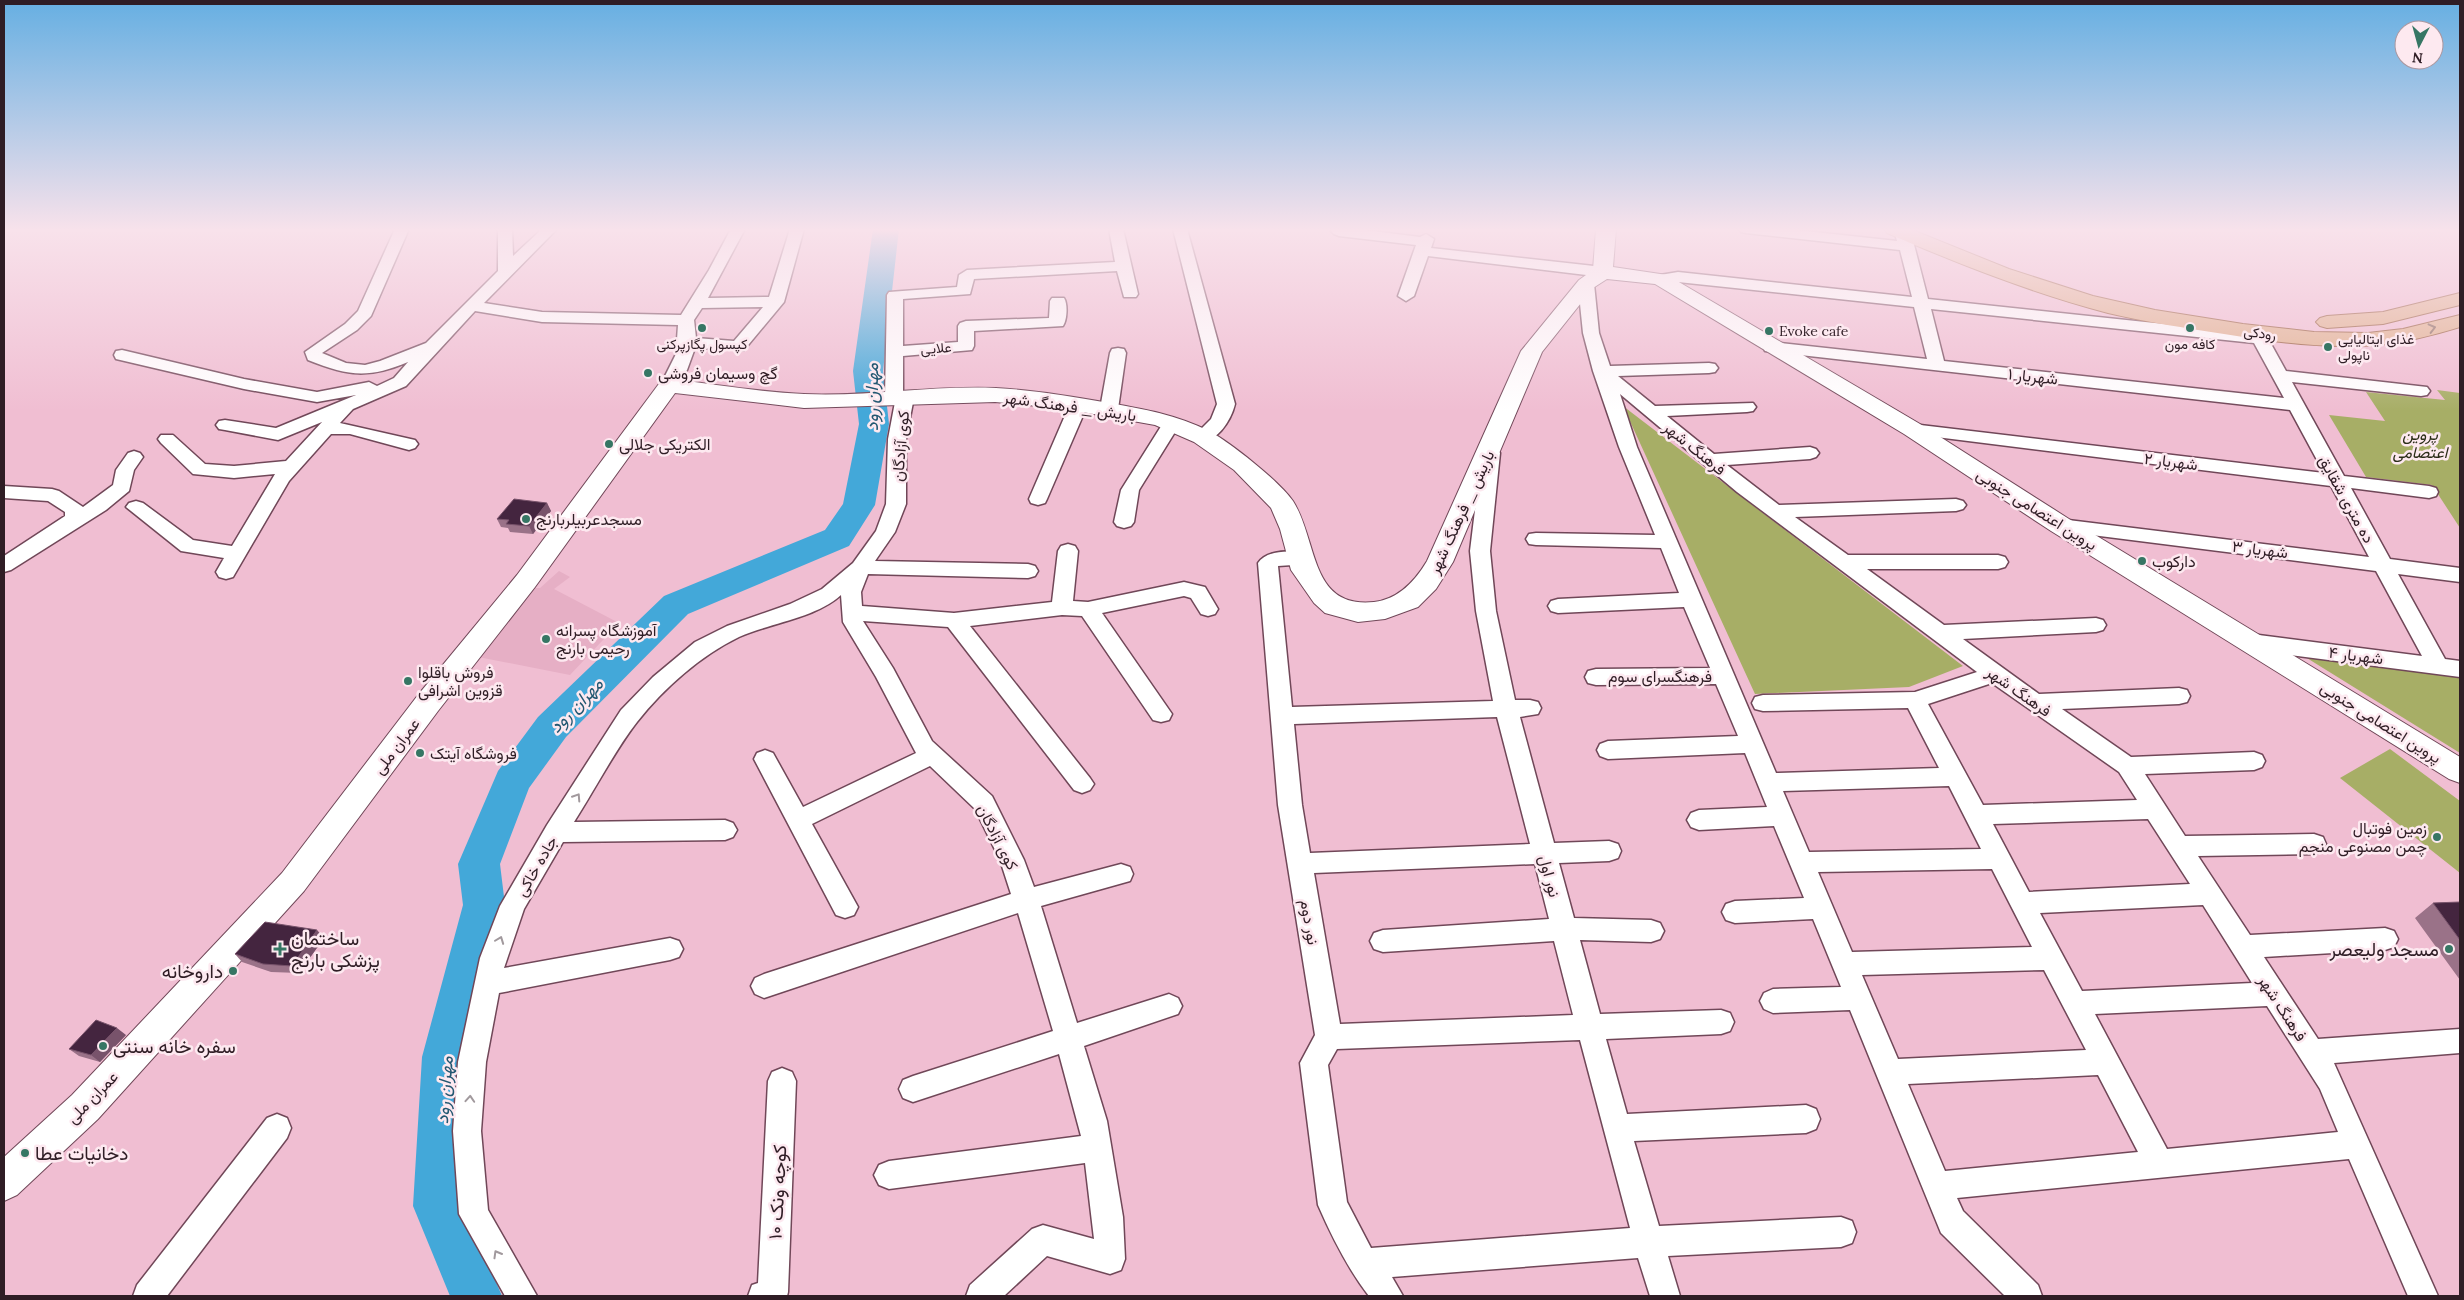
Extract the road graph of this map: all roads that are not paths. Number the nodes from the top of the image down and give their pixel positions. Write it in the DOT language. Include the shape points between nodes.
graph roads {
  1 [pos="375,290"];
  2 [pos="489,290"];
  3 [pos="705,290"];
  4 [pos="780,290"];
  5 [pos="964,290"];
  6 [pos="1129,290"];
  7 [pos="1196,290"];
  8 [pos="1408,290"];
  9 [pos="1584,290"];
  10 [pos="1593,290"];
  11 [pos="1677,290"];
  12 [pos="1796,290"];
  13 [pos="1917,290"];
  14 [pos="2053,290"];
  15 [pos="2103,290"];
  16 [pos="1130,294"];
  17 [pos="1406,296"];
  18 [pos="2460,299"];
  19 [pos="1058,301"];
  20 [pos="776,302"];
  21 [pos="697,303"];
  22 [pos="1921,303"];
  23 [pos="472,306"];
  24 [pos="686,320"];
  25 [pos="2460,321"];
  26 [pos="2285,329"];
  27 [pos="2258,336"];
  28 [pos="688,342"];
  29 [pos="432,346"];
  30 [pos="1771,347"];
  31 [pos="894,352"];
  32 [pos="1118,354"];
  33 [pos="122,355"];
  34 [pos="1937,365"];
  35 [pos="1709,368"];
  36 [pos="1602,371"];
  37 [pos="2280,375"];
  38 [pos="400,382"];
  39 [pos="669,386"];
  40 [pos="2421,391"];
  41 [pos="899,397"];
  42 [pos="1079,404"];
  43 [pos="348,405"];
  44 [pos="2296,405"];
  45 [pos="1747,407"];
  46 [pos="1109,410"];
  47 [pos="1651,412"];
  48 [pos="1171,424"];
  49 [pos="225,425"];
  50 [pos="327,428"];
  51 [pos="1912,429"];
  52 [pos="1202,437"];
  53 [pos="167,438"];
  54 [pos="409,444"];
  55 [pos="1491,449"];
  56 [pos="1810,454"];
  57 [pos="134,457"];
  58 [pos="1710,460"];
  59 [pos="292,466"];
  60 [pos="2337,481"];
  61 [pos="4,492"];
  62 [pos="2429,492"];
  63 [pos="1038,499"];
  64 [pos="1956,505"];
  65 [pos="136,507"];
  66 [pos="1775,511"];
  67 [pos="75,519"];
  68 [pos="1124,522"];
  69 [pos="2060,524"];
  70 [pos="1536,539"];
  71 [pos="1668,542"];
  72 [pos="1068,551"];
  73 [pos="237,553"];
  74 [pos="1301,559"];
  75 [pos="1844,562"];
  76 [pos="1998,562"];
  77 [pos="2383,564"];
  78 [pos="4,565"];
  79 [pos="860,567"];
  80 [pos="1028,571"];
  81 [pos="226,572"];
  82 [pos="2460,575"];
  83 [pos="1692,599"];
  84 [pos="1558,606"];
  85 [pos="1062,608"];
  86 [pos="1088,609"];
  87 [pos="1208,609"];
  88 [pos="852,614"];
  89 [pos="954,620"];
  90 [pos="2096,625"];
  91 [pos="1939,633"];
  92 [pos="2251,642"];
  93 [pos="2438,666"];
  94 [pos="2460,669"];
  95 [pos="1995,674"];
  96 [pos="1596,676"];
  97 [pos="1724,676"];
  98 [pos="2180,696"];
  99 [pos="1915,700"];
  100 [pos="2034,702"];
  101 [pos="1763,703"];
  102 [pos="1530,708"];
  103 [pos="1506,709"];
  104 [pos="1161,714"];
  105 [pos="1282,716"];
  106 [pos="1752,744"];
  107 [pos="1608,750"];
  108 [pos="932,754"];
  109 [pos="765,759"];
  110 [pos="2254,761"];
  111 [pos="2127,766"];
  112 [pos="2460,771"];
  113 [pos="1955,777"];
  114 [pos="1768,782"];
  115 [pos="1082,784"];
  116 [pos="2154,809"];
  117 [pos="1782,816"];
  118 [pos="1976,816"];
  119 [pos="798,820"];
  120 [pos="1699,820"];
  121 [pos="725,830"];
  122 [pos="555,832"];
  123 [pos="2314,844"];
  124 [pos="2179,846"];
  125 [pos="1609,850"];
  126 [pos="1544,853"];
  127 [pos="1999,859"];
  128 [pos="1802,862"];
  129 [pos="1300,863"];
  130 [pos="1121,874"];
  131 [pos="2209,894"];
  132 [pos="1026,900"];
  133 [pos="2022,903"];
  134 [pos="845,906"];
  135 [pos="1821,908"];
  136 [pos="1735,912"];
  137 [pos="1564,929"];
  138 [pos="1651,931"];
  139 [pos="2385,939"];
  140 [pos="1383,941"];
  141 [pos="2243,946"];
  142 [pos="670,949"];
  143 [pos="2051,958"];
  144 [pos="1844,964"];
  145 [pos="488,983"];
  146 [pos="764,986"];
  147 [pos="2274,994"];
  148 [pos="1858,998"];
  149 [pos="1774,1000"];
  150 [pos="2075,1003"];
  151 [pos="1168,1006"];
  152 [pos="1720,1022"];
  153 [pos="1590,1026"];
  154 [pos="1329,1037"];
  155 [pos="1068,1039"];
  156 [pos="2460,1041"];
  157 [pos="2311,1052"];
  158 [pos="2106,1062"];
  159 [pos="1889,1072"];
  160 [pos="782,1082"];
  161 [pos="913,1089"];
  162 [pos="1806,1119"];
  163 [pos="277,1128"];
  164 [pos="1617,1128"];
  165 [pos="2357,1144"];
  166 [pos="1097,1148"];
  167 [pos="2160,1164"];
  168 [pos="889,1175"];
  169 [pos="4,1182"];
  170 [pos="1936,1186"];
  171 [pos="1841,1232"];
  172 [pos="1649,1242"];
  173 [pos="1363,1264"];
  174 [pos="148,1296"];
  175 [pos="522,1296"];
  176 [pos="764,1296"];
  177 [pos="982,1296"];
  178 [pos="1388,1296"];
  179 [pos="1665,1296"];
  180 [pos="2027,1296"];
  181 [pos="2423,1296"];
  1 -- 29 [label="street" via="365,313 314,354 345,368 364,369 392,363"];
  2 -- 23 [label="street"];
  3 -- 21 [label="street"];
  4 -- 20 [label="street"];
  5 -- 31 [label="street, کوی آزادگان" via="895,295"];
  6 -- 16 [label="street"];
  7 -- 52 [label="street" via="1226,404 1219,423"];
  8 -- 17 [label="street"];
  9 -- 55 [label="main road, باریش _ فرهنگ شهر" via="1532,351"];
  10 -- 36 [label="street" via="1591,333"];
  11 -- 30 [label="main road, پروین اعتصامی جنوبی"];
  12 -- 22 [label="street"];
  13 -- 22 [label="street"];
  14 -- 27 [label="main road, رودکى" via="2114,308"];
  15 -- 26 [label="main road, رودکى"];
  18 -- 26 [label="main road, رودکى" via="2383,318 2324,322"];
  19 -- 31 [label="street, علایی" via="1057,323 966,326 966,346"];
  20 -- 21 [label="street"];
  20 -- 28 [label="street" via="738,346"];
  21 -- 24 [label="street"];
  22 -- 27 [label="street"];
  22 -- 34 [label="street"];
  23 -- 24 [label="street" via="542,317"];
  23 -- 29 [label="street"];
  24 -- 28 [label="street"];
  26 -- 25 [label="main road, رودکى, one-way" via="2322,340 2368,339 2409,334"];
  26 -- 27 [label="main road, رودکى"];
  27 -- 37 [label="street, ده متری شقایق"];
  28 -- 39 [label="street" via="680,369"];
  29 -- 38 [label="street"];
  30 -- 34 [label="street, شهریار ۱"];
  30 -- 51 [label="main road, پروین اعتصامی جنوبی"];
  31 -- 41 [label="street, کوی آزادگان"];
  32 -- 46 [label="street"];
  33 -- 38 [label="street" via="244,384 318,396"];
  34 -- 44 [label="street, شهریار ۱"];
  35 -- 36 [label="street"];
  36 -- 47 [label="street, فرهنگ شهر"];
  36 -- 71 [label="street" via="1628,446"];
  37 -- 40 [label="street"];
  37 -- 44 [label="street, ده متری شقایق"];
  38 -- 43 [label="street"];
  39 -- 41 [label="main road, باریش _ فرهنگ شهر" via="804,401"];
  39 -- 169 [label="main road, عمران ملی" via="526,581 428,702 293,882 85,1107"];
  41 -- 42 [label="main road, باریش _ فرهنگ شهر" via="995,396"];
  41 -- 79 [label="street, کوی آزادگان" via="896,504 885,532"];
  42 -- 46 [label="main road, باریش _ فرهنگ شهر"];
  42 -- 63 [label="street"];
  43 -- 49 [label="street" via="278,434"];
  43 -- 50 [label="street"];
  44 -- 60 [label="street, ده متری شقایق"];
  45 -- 47 [label="street"];
  46 -- 48 [label="main road, باریش _ فرهنگ شهر" via="1161,419"];
  47 -- 58 [label="street, فرهنگ شهر"];
  48 -- 52 [label="main road, باریش _ فرهنگ شهر"];
  48 -- 68 [label="street" via="1130,490"];
  50 -- 54 [label="street" via="350,429"];
  50 -- 59 [label="street"];
  51 -- 60 [label="street, شهریار ۲"];
  51 -- 69 [label="main road, پروین اعتصامی جنوبی"];
  52 -- 74 [label="main road, باریش _ فرهنگ شهر" via="1242,465 1282,504"];
  53 -- 59 [label="street" via="200,470 234,472"];
  55 -- 74 [label="main road, باریش _ فرهنگ شهر" via="1440,562 1427,584 1409,600 1385,610 1358,613 1334,606 1304,570"];
  55 -- 103 [label="street, نور اول" via="1480,551 1486,611"];
  56 -- 58 [label="street"];
  57 -- 67 [label="street" via="125,470 122,487 99,506"];
  58 -- 66 [label="street, فرهنگ شهر"];
  59 -- 73 [label="street" via="281,478"];
  60 -- 62 [label="street, شهریار ۲"];
  60 -- 77 [label="street, ده متری شقایق"];
  61 -- 67 [label="street" via="52,495 75,509"];
  64 -- 66 [label="street"];
  65 -- 73 [label="street" via="188,546"];
  66 -- 75 [label="street, فرهنگ شهر"];
  67 -- 78 [label="street"];
  69 -- 77 [label="street, شهریار ۳"];
  69 -- 92 [label="main road, پروین اعتصامی جنوبی"];
  70 -- 71 [label="street"];
  71 -- 83 [label="street"];
  72 -- 85 [label="street"];
  73 -- 81 [label="street"];
  74 -- 105 [label="street, نور دوم" via="1277,559 1268,563"];
  75 -- 76 [label="street"];
  75 -- 91 [label="street, فرهنگ شهر"];
  77 -- 82 [label="street, شهریار ۳"];
  77 -- 93 [label="street, ده متری شقایق"];
  79 -- 80 [label="street"];
  79 -- 88 [label="street, کوی آزادگان" via="851,592"];
  122 -- 79 [label="street, جاده خاکی, one-way" via="629,716 661,683 702,648 734,631 829,594"];
  83 -- 84 [label="street"];
  83 -- 97 [label="street"];
  85 -- 86 [label="street"];
  85 -- 89 [label="street"];
  86 -- 87 [label="street" via="1184,589 1198,592"];
  86 -- 104 [label="street"];
  88 -- 89 [label="street"];
  88 -- 108 [label="street, کوی آزادگان" via="853,622 924,747"];
  89 -- 115 [label="street"];
  90 -- 91 [label="street"];
  91 -- 95 [label="street, فرهنگ شهر"];
  92 -- 93 [label="street, شهریار ۴"];
  92 -- 112 [label="main road, پروین اعتصامی جنوبی"];
  93 -- 94 [label="street, شهریار ۴"];
  95 -- 99 [label="street"];
  95 -- 100 [label="street, فرهنگ شهر"];
  96 -- 97 [label="street, فرهنگسرای سوم"];
  97 -- 106 [label="street"];
  98 -- 100 [label="street"];
  99 -- 101 [label="street"];
  99 -- 113 [label="street"];
  100 -- 111 [label="street, فرهنگ شهر"];
  102 -- 103 [label="street"];
  103 -- 105 [label="street"];
  103 -- 126 [label="street, نور اول"];
  105 -- 129 [label="street, نور دوم" via="1290,805"];
  106 -- 107 [label="street"];
  106 -- 114 [label="street"];
  108 -- 119 [label="street"];
  108 -- 132 [label="street, کوی آزادگان" via="984,803 1012,860"];
  109 -- 119 [label="street"];
  110 -- 111 [label="street"];
  111 -- 116 [label="street, فرهنگ شهر"];
  113 -- 114 [label="street"];
  113 -- 118 [label="street"];
  114 -- 117 [label="street"];
  116 -- 118 [label="street"];
  116 -- 124 [label="street, فرهنگ شهر"];
  117 -- 120 [label="street"];
  117 -- 128 [label="street"];
  118 -- 127 [label="street"];
  119 -- 134 [label="street"];
  121 -- 122 [label="street"];
  145 -- 122 [label="street, جاده خاکی, one-way" via="493,958 513,906"];
  123 -- 124 [label="street"];
  124 -- 131 [label="street, فرهنگ شهر"];
  125 -- 126 [label="street"];
  126 -- 129 [label="street"];
  126 -- 137 [label="street, نور اول"];
  127 -- 128 [label="street"];
  127 -- 133 [label="street"];
  128 -- 135 [label="street"];
  129 -- 154 [label="street, نور دوم"];
  130 -- 132 [label="street"];
  131 -- 133 [label="street"];
  131 -- 141 [label="street, فرهنگ شهر"];
  132 -- 146 [label="street"];
  132 -- 155 [label="street, کوی آزادگان"];
  133 -- 143 [label="street"];
  135 -- 136 [label="street"];
  135 -- 144 [label="street"];
  137 -- 138 [label="street"];
  137 -- 140 [label="street"];
  137 -- 153 [label="street, نور اول"];
  139 -- 141 [label="street"];
  141 -- 147 [label="street, فرهنگ شهر"];
  142 -- 145 [label="street"];
  143 -- 144 [label="street"];
  143 -- 150 [label="street"];
  144 -- 148 [label="street"];
  175 -- 145 [label="street, جاده خاکی, one-way" via="474,1214 467,1131 472,1062"];
  147 -- 150 [label="street"];
  147 -- 157 [label="street, فرهنگ شهر"];
  148 -- 149 [label="street"];
  148 -- 159 [label="street"];
  150 -- 158 [label="street"];
  151 -- 155 [label="street"];
  152 -- 153 [label="street"];
  153 -- 154 [label="street"];
  153 -- 164 [label="street, نور اول"];
  154 -- 173 [label="street" via="1314,1063 1333,1205"];
  155 -- 161 [label="street"];
  155 -- 166 [label="street, کوی آزادگان" via="1093,1121"];
  156 -- 157 [label="street"];
  157 -- 165 [label="street, فرهنگ شهر" via="2330,1081"];
  158 -- 159 [label="street"];
  158 -- 167 [label="street"];
  159 -- 170 [label="street"];
  160 -- 176 [label="street, کوچه ونک ۱۰" via="773,1292"];
  162 -- 164 [label="street"];
  163 -- 174 [label="street"];
  164 -- 172 [label="street, نور اول"];
  165 -- 167 [label="street"];
  165 -- 181 [label="street, فرهنگ شهر"];
  166 -- 168 [label="street"];
  166 -- 177 [label="street, کوی آزادگان" via="1108,1217 1110,1259 1043,1240"];
  167 -- 170 [label="street"];
  170 -- 180 [label="street" via="1952,1222"];
  171 -- 172 [label="street"];
  172 -- 173 [label="street"];
  172 -- 179 [label="street, نور اول"];
  173 -- 178 [label="street"];
}
